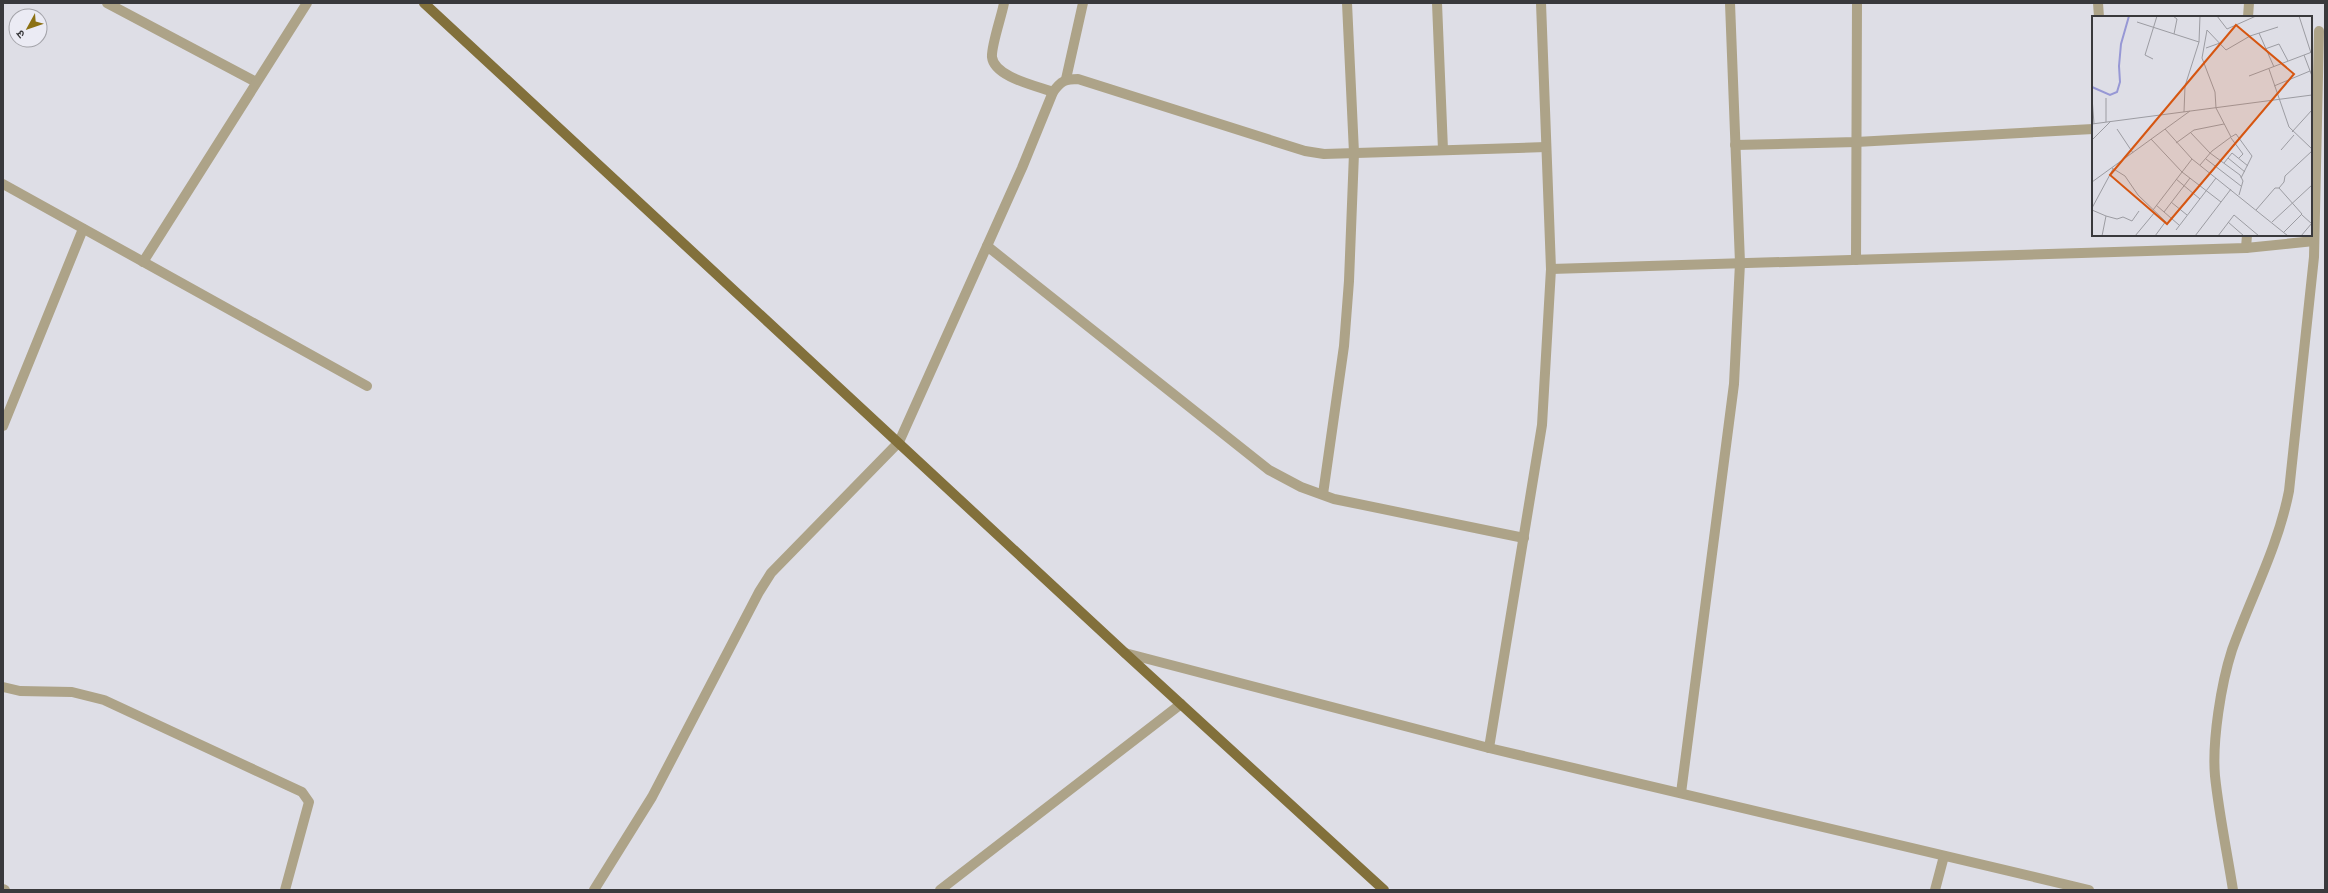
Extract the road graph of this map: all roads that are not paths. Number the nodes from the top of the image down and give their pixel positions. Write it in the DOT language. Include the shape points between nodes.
graph roads {
  1 [pos="107,3"];
  2 [pos="307,3"];
  3 [pos="424,3"];
  4 [pos="1004,3"];
  5 [pos="1083,3"];
  6 [pos="1347,3"];
  7 [pos="1437,3"];
  8 [pos="1541,3"];
  9 [pos="1730,3"];
  10 [pos="1857,3"];
  11 [pos="2098,3"];
  12 [pos="2249,3"];
  13 [pos="2099,16"];
  14 [pos="2248,16"];
  15 [pos="2318,31"];
  16 [pos="1066,79"];
  17 [pos="256,82"];
  18 [pos="1053,92"];
  19 [pos="2092,129"];
  20 [pos="1856,142"];
  21 [pos="1736,145"];
  22 [pos="1546,147"];
  23 [pos="1443,150"];
  24 [pos="1354,153"];
  25 [pos="3,184"];
  26 [pos="2320,210"];
  27 [pos="83,229"];
  28 [pos="2246,236"];
  29 [pos="2314,241"];
  30 [pos="987,246"];
  31 [pos="2246,248"];
  32 [pos="1856,260"];
  33 [pos="143,262"];
  34 [pos="1740,263"];
  35 [pos="1551,269"];
  36 [pos="367,386"];
  37 [pos="3,426"];
  38 [pos="899,442"];
  39 [pos="1323,494"];
  40 [pos="1524,538"];
  41 [pos="1125,653"];
  42 [pos="3,687"];
  43 [pos="1181,704"];
  44 [pos="1489,748"];
  45 [pos="1681,793"];
  46 [pos="1944,856"];
  47 [pos="285,890"];
  48 [pos="594,890"];
  49 [pos="940,890"];
  50 [pos="1384,890"];
  51 [pos="1935,890"];
  52 [pos="2088,890"];
  53 [pos="2233,890"];
  1 -- 17 [label="street"];
  2 -- 17 [label="street"];
  3 -- 38 [label="main road"];
  4 -- 18 [label="street" via="992,57 996,67 1003,74"];
  5 -- 16 [label="street"];
  6 -- 24 [label="street"];
  7 -- 23 [label="street"];
  8 -- 22 [label="street"];
  9 -- 21 [label="street"];
  10 -- 20 [label="street"];
  11 -- 13 [label="street"];
  12 -- 14 [label="street"];
  15 -- 26 [label="street"];
  16 -- 18 [label="street"];
  16 -- 24 [label="street" via="1078,79 1305,151 1324,154"];
  17 -- 33 [label="street"];
  18 -- 30 [label="street"];
  19 -- 20 [label="street"];
  20 -- 21 [label="street"];
  20 -- 32 [label="street"];
  21 -- 34 [label="street"];
  22 -- 23 [label="street"];
  22 -- 35 [label="street"];
  23 -- 24 [label="street"];
  24 -- 39 [label="street" via="1344,346"];
  25 -- 27 [label="street"];
  26 -- 29 [label="street"];
  27 -- 33 [label="street"];
  27 -- 37 [label="street"];
  28 -- 31 [label="street"];
  29 -- 31 [label="street"];
  29 -- 53 [label="street" via="2312,296 2285,510 2232,652 2222,694 2215,753 2216,776"];
  30 -- 38 [label="street"];
  30 -- 39 [label="street" via="1269,470 1301,487"];
  31 -- 32 [label="street"];
  32 -- 34 [label="street"];
  33 -- 36 [label="street"];
  34 -- 35 [label="street"];
  34 -- 45 [label="street" via="1734,384"];
  35 -- 40 [label="street" via="1542,425"];
  38 -- 41 [label="main road"];
  38 -- 48 [label="street" via="771,573 652,797"];
  39 -- 40 [label="street" via="1334,499"];
  40 -- 44 [label="street"];
  41 -- 43 [label="main road"];
  41 -- 44 [label="street"];
  42 -- 47 [label="street" via="20,691 72,692 104,700 302,792 309,802"];
  43 -- 49 [label="street"];
  43 -- 50 [label="main road"];
  44 -- 45 [label="street"];
  45 -- 46 [label="street"];
  46 -- 51 [label="street"];
  46 -- 52 [label="street"];
}
